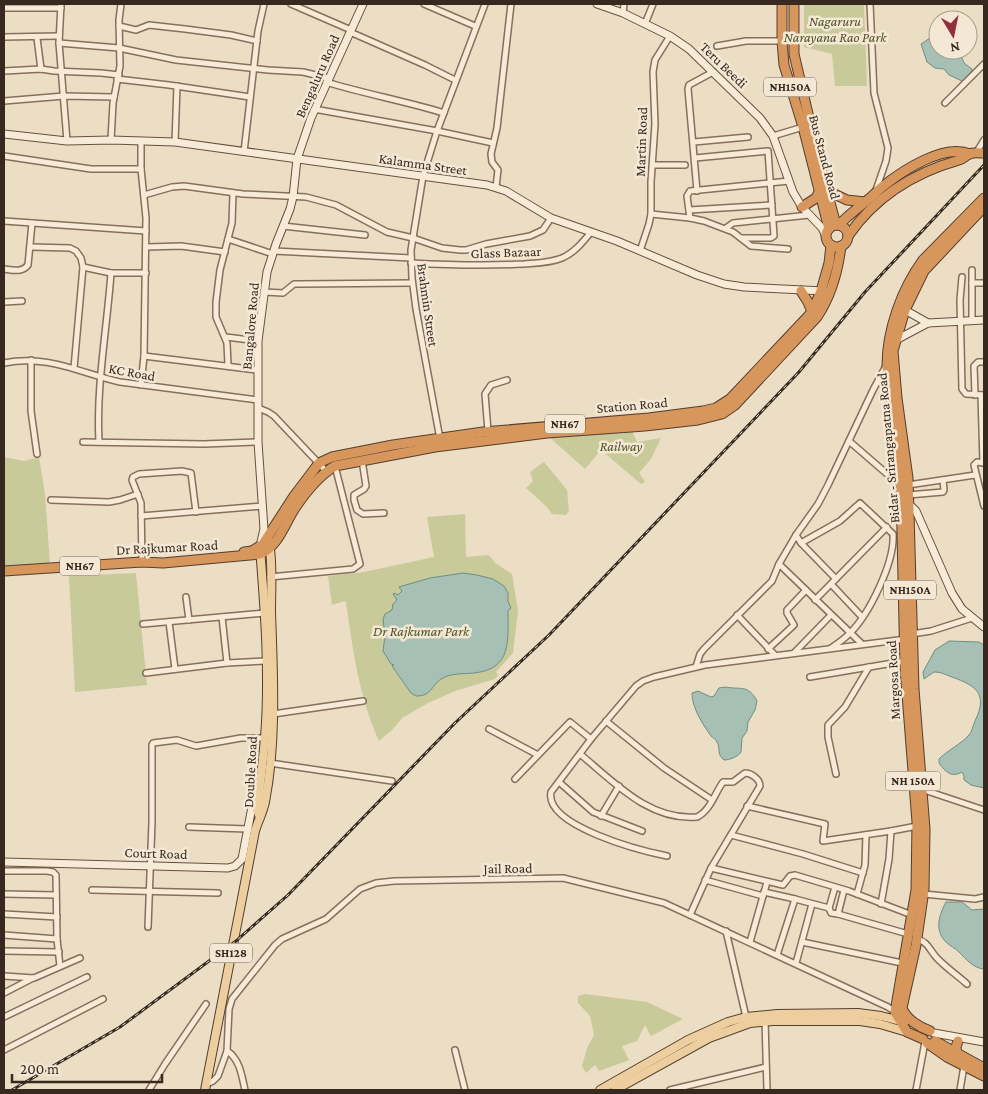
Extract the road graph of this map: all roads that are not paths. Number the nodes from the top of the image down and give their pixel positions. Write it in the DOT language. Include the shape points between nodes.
graph roads {
  1 [pos="122,4"];
  2 [pos="264,4"];
  3 [pos="291,4"];
  4 [pos="363,4"];
  5 [pos="424,4"];
  6 [pos="485,4"];
  7 [pos="511,4"];
  8 [pos="597,4"];
  9 [pos="624,4"];
  10 [pos="653,4"];
  11 [pos="782,4"];
  12 [pos="794,4"];
  13 [pos="870,4"];
  14 [pos="61,6"];
  15 [pos="4,8"];
  16 [pos="623,14"];
  17 [pos="645,24"];
  18 [pos="119,26"];
  19 [pos="475,26"];
  20 [pos="350,31"];
  21 [pos="59,36"];
  22 [pos="670,36"];
  23 [pos="4,37"];
  24 [pos="37,38"];
  25 [pos="782,40"];
  26 [pos="257,41"];
  27 [pos="59,43"];
  28 [pos="717,46"];
  29 [pos="119,48"];
  30 [pos="984,64"];
  31 [pos="253,68"];
  32 [pos="41,69"];
  33 [pos="4,71"];
  34 [pos="62,72"];
  35 [pos="713,72"];
  36 [pos="118,77"];
  37 [pos="327,80"];
  38 [pos="455,80"];
  39 [pos="176,86"];
  40 [pos="64,96"];
  41 [pos="250,97"];
  42 [pos="114,98"];
  43 [pos="4,101"];
  44 [pos="945,102"];
  45 [pos="314,109"];
  46 [pos="444,113"];
  47 [pos="804,128"];
  48 [pos="437,130"];
  49 [pos="4,134"];
  50 [pos="773,136"];
  51 [pos="748,137"];
  52 [pos="111,140"];
  53 [pos="984,140"];
  54 [pos="67,141"];
  55 [pos="141,142"];
  56 [pos="175,142"];
  57 [pos="694,142"];
  58 [pos="494,143"];
  59 [pos="778,150"];
  60 [pos="768,151"];
  61 [pos="244,152"];
  62 [pos="978,153"];
  63 [pos="4,156"];
  64 [pos="695,158"];
  65 [pos="297,159"];
  66 [pos="653,165"];
  67 [pos="685,165"];
  68 [pos="141,169"];
  69 [pos="424,176"];
  70 [pos="789,181"];
  71 [pos="771,184"];
  72 [pos="496,187"];
  73 [pos="878,190"];
  74 [pos="698,191"];
  75 [pos="823,192"];
  76 [pos="233,193"];
  77 [pos="144,195"];
  78 [pos="293,197"];
  79 [pos="984,198"];
  80 [pos="866,202"];
  81 [pos="772,205"];
  82 [pos="802,207"];
  83 [pos="984,207"];
  84 [pos="689,210"];
  85 [pos="651,214"];
  86 [pos="809,214"];
  87 [pos="551,218"];
  88 [pos="690,218"];
  89 [pos="774,219"];
  90 [pos="4,221"];
  91 [pos="32,223"];
  92 [pos="284,226"];
  93 [pos="726,228"];
  94 [pos="832,229"];
  95 [pos="146,230"];
  96 [pos="591,232"];
  97 [pos="365,235"];
  98 [pos="848,236"];
  99 [pos="413,238"];
  100 [pos="741,238"];
  101 [pos="228,240"];
  102 [pos="830,245"];
  103 [pos="841,246"];
  104 [pos="31,247"];
  105 [pos="146,248"];
  106 [pos="788,249"];
  107 [pos="640,251"];
  108 [pos="225,252"];
  109 [pos="273,252"];
  110 [pos="411,260"];
  111 [pos="82,267"];
  112 [pos="4,269"];
  113 [pos="972,270"];
  114 [pos="111,273"];
  115 [pos="146,273"];
  116 [pos="962,277"];
  117 [pos="984,282"];
  118 [pos="412,283"];
  119 [pos="972,283"];
  120 [pos="801,291"];
  121 [pos="825,291"];
  122 [pos="264,292"];
  123 [pos="22,301"];
  124 [pos="4,302"];
  125 [pos="905,310"];
  126 [pos="812,312"];
  127 [pos="972,320"];
  128 [pos="984,320"];
  129 [pos="961,321"];
  130 [pos="928,323"];
  131 [pos="226,337"];
  132 [pos="258,341"];
  133 [pos="892,341"];
  134 [pos="144,356"];
  135 [pos="31,360"];
  136 [pos="4,362"];
  137 [pos="984,362"];
  138 [pos="228,365"];
  139 [pos="887,366"];
  140 [pos="74,368"];
  141 [pos="257,370"];
  142 [pos="101,378"];
  143 [pos="507,380"];
  144 [pos="141,385"];
  145 [pos="980,395"];
  146 [pos="258,400"];
  147 [pos="258,408"];
  148 [pos="714,413"];
  149 [pos="984,419"];
  150 [pos="488,432"];
  151 [pos="849,441"];
  152 [pos="83,442"];
  153 [pos="99,442"];
  154 [pos="258,442"];
  155 [pos="440,442"];
  156 [pos="37,454"];
  157 [pos="362,460"];
  158 [pos="320,463"];
  159 [pos="984,463"];
  160 [pos="335,466"];
  161 [pos="326,471"];
  162 [pos="975,474"];
  163 [pos="943,480"];
  164 [pos="904,486"];
  165 [pos="138,494"];
  166 [pos="51,500"];
  167 [pos="907,501"];
  168 [pos="262,506"];
  169 [pos="984,506"];
  170 [pos="196,512"];
  171 [pos="384,514"];
  172 [pos="141,516"];
  173 [pos="887,527"];
  174 [pos="264,529"];
  175 [pos="796,535"];
  176 [pos="268,538"];
  177 [pos="801,543"];
  178 [pos="270,548"];
  179 [pos="260,551"];
  180 [pos="142,562"];
  181 [pos="779,564"];
  182 [pos="4,571"];
  183 [pos="270,577"];
  184 [pos="836,579"];
  185 [pos="831,584"];
  186 [pos="806,590"];
  187 [pos="186,597"];
  188 [pos="815,600"];
  189 [pos="265,612"];
  190 [pos="737,615"];
  191 [pos="831,615"];
  192 [pos="222,617"];
  193 [pos="862,617"];
  194 [pos="972,618"];
  195 [pos="189,620"];
  196 [pos="169,622"];
  197 [pos="143,624"];
  198 [pos="984,627"];
  199 [pos="850,634"];
  200 [pos="909,638"];
  201 [pos="862,644"];
  202 [pos="830,648"];
  203 [pos="768,649"];
  204 [pos="794,654"];
  205 [pos="774,655"];
  206 [pos="266,661"];
  207 [pos="905,661"];
  208 [pos="227,663"];
  209 [pos="696,667"];
  210 [pos="869,667"];
  211 [pos="175,669"];
  212 [pos="146,673"];
  213 [pos="810,677"];
  214 [pos="363,701"];
  215 [pos="273,714"];
  216 [pos="606,721"];
  217 [pos="489,729"];
  218 [pos="268,738"];
  219 [pos="591,739"];
  220 [pos="580,754"];
  221 [pos="538,755"];
  222 [pos="270,763"];
  223 [pos="836,774"];
  224 [pos="516,779"];
  225 [pos="392,781"];
  226 [pos="559,782"];
  227 [pos="619,786"];
  228 [pos="921,790"];
  229 [pos="258,800"];
  230 [pos="712,800"];
  231 [pos="747,806"];
  232 [pos="984,810"];
  233 [pos="259,816"];
  234 [pos="601,816"];
  235 [pos="917,826"];
  236 [pos="189,827"];
  237 [pos="246,828"];
  238 [pos="642,831"];
  239 [pos="891,831"];
  240 [pos="866,834"];
  241 [pos="730,835"];
  242 [pos="667,856"];
  243 [pos="4,862"];
  244 [pos="150,865"];
  245 [pos="711,868"];
  246 [pos="4,871"];
  247 [pos="863,873"];
  248 [pos="705,880"];
  249 [pos="767,882"];
  250 [pos="835,887"];
  251 [pos="92,890"];
  252 [pos="844,890"];
  253 [pos="148,892"];
  254 [pos="218,893"];
  255 [pos="4,894"];
  256 [pos="764,894"];
  257 [pos="857,894"];
  258 [pos="924,894"];
  259 [pos="56,895"];
  260 [pos="984,896"];
  261 [pos="794,899"];
  262 [pos="812,904"];
  263 [pos="881,904"];
  264 [pos="829,908"];
  265 [pos="4,914"];
  266 [pos="838,914"];
  267 [pos="690,915"];
  268 [pos="912,915"];
  269 [pos="57,917"];
  270 [pos="148,927"];
  271 [pos="726,931"];
  272 [pos="4,935"];
  273 [pos="913,936"];
  274 [pos="57,939"];
  275 [pos="750,942"];
  276 [pos="802,942"];
  277 [pos="4,951"];
  278 [pos="59,952"];
  279 [pos="777,954"];
  280 [pos="80,958"];
  281 [pos="796,963"];
  282 [pos="902,963"];
  283 [pos="60,966"];
  284 [pos="4,976"];
  285 [pos="87,977"];
  286 [pos="34,978"];
  287 [pos="967,984"];
  288 [pos="4,993"];
  289 [pos="103,998"];
  290 [pos="206,1004"];
  291 [pos="898,1012"];
  292 [pos="4,1017"];
  293 [pos="746,1017"];
  294 [pos="765,1018"];
  295 [pos="881,1020"];
  296 [pos="907,1032"];
  297 [pos="929,1037"];
  298 [pos="956,1039"];
  299 [pos="984,1042"];
  300 [pos="984,1046"];
  301 [pos="4,1050"];
  302 [pos="455,1050"];
  303 [pos="227,1051"];
  304 [pos="957,1054"];
  305 [pos="964,1066"];
  306 [pos="766,1067"];
  307 [pos="984,1068"];
  308 [pos="984,1076"];
  309 [pos="206,1087"];
  310 [pos="149,1090"];
  311 [pos="245,1090"];
  312 [pos="465,1090"];
  313 [pos="600,1090"];
  314 [pos="615,1090"];
  315 [pos="670,1090"];
  316 [pos="767,1090"];
  317 [pos="916,1090"];
  318 [pos="960,1090"];
  1 -- 18 [label="street"];
  2 -- 26 [label="street"];
  3 -- 20 [label="street"];
  4 -- 20 [label="street, Bengaluru Road"];
  5 -- 19 [label="street"];
  6 -- 19 [label="street, Brahmin Street"];
  7 -- 58 [label="street"];
  8 -- 16 [label="street, Teru Beedi"];
  9 -- 16 [label="street"];
  10 -- 17 [label="street"];
  11 -- 25 [label="highway, Bus Stand Road / NH150A"];
  12 -- 75 [label="highway, Bus Stand Road / NH150A" via="794,54 820,165"];
  13 -- 73 [label="street" via="874,94 888,148"];
  14 -- 15 [label="street"];
  14 -- 21 [label="street"];
  16 -- 17 [label="street, Teru Beedi"];
  17 -- 22 [label="street, Teru Beedi"];
  18 -- 26 [label="street" via="136,30 149,25"];
  18 -- 29 [label="street"];
  19 -- 38 [label="street, Brahmin Street"];
  20 -- 37 [label="street, Bengaluru Road"];
  20 -- 38 [label="street"];
  21 -- 24 [label="street"];
  21 -- 27 [label="street"];
  22 -- 35 [label="street, Teru Beedi" via="690,49"];
  22 -- 66 [label="street, Martin Road" via="655,60 653,72"];
  23 -- 24 [label="street"];
  24 -- 32 [label="street"];
  25 -- 28 [label="street"];
  25 -- 47 [label="highway, Bus Stand Road / NH150A" via="784,65"];
  26 -- 31 [label="street"];
  27 -- 29 [label="street"];
  27 -- 34 [label="street"];
  29 -- 31 [label="street" via="176,60"];
  29 -- 36 [label="street"];
  30 -- 44 [label="street"];
  31 -- 37 [label="street" via="303,72"];
  31 -- 41 [label="street"];
  32 -- 33 [label="street"];
  32 -- 34 [label="street"];
  34 -- 36 [label="street" via="101,72"];
  34 -- 40 [label="street"];
  35 -- 50 [label="street, Teru Beedi" via="760,118"];
  35 -- 57 [label="street" via="689,85"];
  36 -- 39 [label="street"];
  36 -- 42 [label="street"];
  37 -- 45 [label="street, Bengaluru Road"];
  37 -- 46 [label="street"];
  38 -- 46 [label="street, Brahmin Street"];
  39 -- 41 [label="street"];
  39 -- 56 [label="street"];
  40 -- 42 [label="street"];
  40 -- 43 [label="street"];
  40 -- 54 [label="street"];
  41 -- 61 [label="street"];
  42 -- 52 [label="street"];
  45 -- 48 [label="street"];
  45 -- 65 [label="street, Bengaluru Road"];
  46 -- 48 [label="street, Brahmin Street"];
  47 -- 50 [label="street"];
  47 -- 75 [label="highway, Bus Stand Road / NH150A"];
  48 -- 58 [label="street"];
  48 -- 69 [label="street, Brahmin Street"];
  49 -- 54 [label="street, Kalamma Street"];
  50 -- 59 [label="street, Teru Beedi"];
  51 -- 57 [label="street"];
  52 -- 54 [label="street, Kalamma Street"];
  52 -- 55 [label="street, Kalamma Street"];
  53 -- 62 [label="street"];
  55 -- 56 [label="street, Kalamma Street"];
  55 -- 68 [label="street"];
  56 -- 61 [label="street, Kalamma Street"];
  57 -- 64 [label="street"];
  58 -- 72 [label="street" via="490,158 498,170"];
  59 -- 60 [label="street"];
  59 -- 70 [label="street, Teru Beedi"];
  60 -- 64 [label="street"];
  60 -- 71 [label="street"];
  61 -- 65 [label="street, Kalamma Street"];
  62 -- 73 [label="highway" via="961,150 919,162"];
  62 -- 98 [label="highway, NH67" via="942,164 907,181 881,198"];
  63 -- 68 [label="street" via="91,169"];
  64 -- 74 [label="street"];
  65 -- 69 [label="street, Kalamma Street"];
  65 -- 78 [label="street, Bangalore Road"];
  66 -- 67 [label="street"];
  66 -- 85 [label="street, Martin Road"];
  68 -- 77 [label="street"];
  69 -- 72 [label="street, Kalamma Street"];
  69 -- 99 [label="street, Brahmin Street"];
  70 -- 71 [label="street"];
  70 -- 82 [label="street, Teru Beedi"];
  71 -- 74 [label="street"];
  71 -- 81 [label="street"];
  72 -- 87 [label="street, Kalamma Street"];
  73 -- 80 [label="highway"];
  74 -- 84 [label="street" via="687,194"];
  75 -- 80 [label="highway"];
  75 -- 82 [label="highway"];
  75 -- 94 [label="highway, Bus Stand Road / NH150A"];
  75 -- 94 [label="highway, Bus Stand Road / NH150A" via="831,202"];
  76 -- 77 [label="street" via="184,186"];
  76 -- 78 [label="street"];
  76 -- 101 [label="street"];
  77 -- 95 [label="street"];
  78 -- 92 [label="street, Bangalore Road"];
  78 -- 99 [label="street" via="328,202 387,232"];
  79 -- 133 [label="highway" via="916,270 898,311"];
  80 -- 94 [label="highway"];
  81 -- 84 [label="street"];
  81 -- 89 [label="street"];
  82 -- 86 [label="street, Teru Beedi"];
  83 -- 125 [label="highway, Bidar - Srirangapatna Road / NH150A" via="924,271"];
  84 -- 88 [label="street"];
  85 -- 88 [label="street"];
  85 -- 107 [label="street, Martin Road"];
  86 -- 89 [label="street"];
  86 -- 94 [label="street, Teru Beedi" via="822,228"];
  87 -- 96 [label="street, Kalamma Street"];
  87 -- 99 [label="street" via="537,234 466,250 442,248"];
  88 -- 93 [label="street"];
  89 -- 93 [label="street" via="733,222"];
  89 -- 100 [label="street" via="773,238"];
  90 -- 91 [label="street"];
  91 -- 95 [label="street"];
  91 -- 104 [label="street"];
  92 -- 97 [label="street"];
  92 -- 109 [label="street, Bangalore Road"];
  93 -- 100 [label="street"];
  94 -- 98 [label="highway" via="845,229"];
  94 -- 102 [label="highway"];
  95 -- 105 [label="street"];
  96 -- 107 [label="street, Kalamma Street"];
  96 -- 110 [label="street, Glass Bazaar" via="573,252 550,262 444,265"];
  98 -- 103 [label="highway, NH67"];
  99 -- 110 [label="street, Brahmin Street"];
  100 -- 106 [label="street" via="751,246"];
  101 -- 108 [label="street"];
  101 -- 109 [label="street, Glass Bazaar"];
  102 -- 103 [label="highway"];
  102 -- 121 [label="highway, Station Road / NH67"];
  103 -- 121 [label="highway, Station Road / NH67" via="839,263"];
  104 -- 111 [label="street" via="70,248 76,251"];
  104 -- 112 [label="street" via="26,268"];
  105 -- 108 [label="street" via="181,246"];
  105 -- 115 [label="street"];
  107 -- 120 [label="street, Kalamma Street" via="724,284"];
  108 -- 131 [label="street" via="216,287 216,317"];
  109 -- 110 [label="street, Glass Bazaar"];
  109 -- 122 [label="street, Bangalore Road"];
  110 -- 118 [label="street, Brahmin Street"];
  111 -- 114 [label="street"];
  111 -- 140 [label="street"];
  113 -- 119 [label="street"];
  114 -- 115 [label="street"];
  114 -- 142 [label="street"];
  115 -- 134 [label="street"];
  116 -- 129 [label="street"];
  117 -- 119 [label="street"];
  118 -- 122 [label="street" via="294,284 283,293"];
  118 -- 155 [label="street, Brahmin Street"];
  119 -- 127 [label="street"];
  120 -- 121 [label="street, Kalamma Street"];
  120 -- 126 [label="highway"];
  121 -- 126 [label="highway, Station Road / NH67"];
  121 -- 148 [label="highway, Station Road / NH67" via="817,317 735,405 729,410"];
  122 -- 132 [label="street, Bangalore Road"];
  123 -- 124 [label="street"];
  125 -- 130 [label="street"];
  125 -- 133 [label="highway, Bidar - Srirangapatna Road / NH150A"];
  126 -- 148 [label="highway, Station Road / NH67"];
  127 -- 128 [label="street"];
  127 -- 129 [label="street"];
  129 -- 130 [label="street"];
  129 -- 145 [label="street" via="962,388 966,394"];
  130 -- 133 [label="street"];
  131 -- 132 [label="street"];
  131 -- 138 [label="street"];
  132 -- 141 [label="street, Bangalore Road"];
  133 -- 139 [label="highway"];
  133 -- 164 [label="highway, Bidar - Srirangapatna Road / NH150A"];
  134 -- 138 [label="street"];
  134 -- 144 [label="street"];
  135 -- 136 [label="street, KC Road"];
  135 -- 140 [label="street, KC Road"];
  135 -- 156 [label="street" via="31,411"];
  137 -- 145 [label="street" via="974,366"];
  138 -- 141 [label="street"];
  139 -- 151 [label="street"];
  139 -- 164 [label="highway"];
  140 -- 142 [label="street, KC Road"];
  141 -- 146 [label="street, Bangalore Road"];
  142 -- 144 [label="street, KC Road"];
  142 -- 153 [label="street"];
  143 -- 150 [label="street" via="491,385 485,394"];
  144 -- 146 [label="street, KC Road"];
  145 -- 149 [label="street"];
  146 -- 147 [label="street, Bangalore Road"];
  147 -- 154 [label="street, Bangalore Road"];
  147 -- 158 [label="street" via="274,416"];
  148 -- 150 [label="highway, Station Road / NH67"];
  148 -- 155 [label="highway, Station Road / NH67" via="662,424"];
  149 -- 159 [label="street"];
  150 -- 155 [label="highway, Station Road / NH67"];
  151 -- 164 [label="street"];
  151 -- 175 [label="street" via="818,504"];
  152 -- 153 [label="street"];
  153 -- 154 [label="street"];
  154 -- 168 [label="street, Bangalore Road"];
  155 -- 157 [label="highway, NH67"];
  155 -- 158 [label="highway, Station Road / NH67" via="346,453"];
  157 -- 160 [label="highway, NH67"];
  157 -- 171 [label="street" via="366,486 354,495 357,510 363,514"];
  158 -- 161 [label="street"];
  158 -- 176 [label="highway" via="294,496"];
  159 -- 162 [label="street" via="974,465"];
  160 -- 161 [label="highway, NH67"];
  160 -- 183 [label="street" via="360,564 353,569"];
  161 -- 178 [label="highway, NH67" via="295,508"];
  162 -- 163 [label="street"];
  162 -- 169 [label="street"];
  163 -- 164 [label="street"];
  163 -- 167 [label="street" via="943,492"];
  164 -- 167 [label="highway, Bidar - Srirangapatna Road / NH150A"];
  165 -- 166 [label="street" via="109,502"];
  165 -- 170 [label="street" via="132,480 136,475 187,471 191,473"];
  165 -- 172 [label="street"];
  167 -- 194 [label="street" via="916,511 952,593"];
  167 -- 200 [label="highway, Bidar - Srirangapatna Road / NH150A"];
  168 -- 170 [label="street"];
  168 -- 174 [label="street, Bangalore Road"];
  170 -- 172 [label="street"];
  172 -- 180 [label="street"];
  173 -- 177 [label="street" via="860,503 840,521"];
  173 -- 184 [label="street"];
  173 -- 193 [label="street" via="893,534 888,568"];
  174 -- 176 [label="street, Bangalore Road"];
  174 -- 179 [label="street, Bangalore Road"];
  175 -- 177 [label="street"];
  175 -- 181 [label="street"];
  176 -- 178 [label="main road, SH128"];
  176 -- 179 [label="highway"];
  177 -- 184 [label="street"];
  178 -- 179 [label="highway, NH67"];
  178 -- 183 [label="main road, Double Road / SH128"];
  179 -- 180 [label="highway, Dr Rajkumar Road / NH67"];
  179 -- 189 [label="main road, Double Road / SH128"];
  180 -- 182 [label="highway, Dr Rajkumar Road / NH67"];
  181 -- 186 [label="street"];
  181 -- 190 [label="street" via="772,582"];
  183 -- 215 [label="main road, Double Road / SH128"];
  184 -- 185 [label="street"];
  185 -- 188 [label="street"];
  185 -- 193 [label="street"];
  186 -- 188 [label="street"];
  186 -- 203 [label="street" via="787,610 793,626"];
  187 -- 195 [label="street"];
  188 -- 191 [label="street"];
  189 -- 192 [label="street"];
  189 -- 206 [label="main road, Double Road / SH128"];
  190 -- 203 [label="street"];
  190 -- 209 [label="street" via="704,649"];
  191 -- 199 [label="street"];
  191 -- 204 [label="street"];
  192 -- 195 [label="street"];
  192 -- 208 [label="street"];
  193 -- 199 [label="street"];
  194 -- 198 [label="street"];
  194 -- 200 [label="street"];
  195 -- 196 [label="street"];
  196 -- 197 [label="street"];
  196 -- 211 [label="street"];
  199 -- 201 [label="street"];
  199 -- 202 [label="street"];
  200 -- 201 [label="street"];
  200 -- 207 [label="highway, Margosa Road / NH 150A"];
  200 -- 228 [label="highway, Bidar - Srirangapatna Road / NH150A"];
  201 -- 202 [label="street"];
  202 -- 204 [label="street"];
  203 -- 205 [label="street"];
  204 -- 205 [label="street"];
  205 -- 209 [label="street"];
  206 -- 208 [label="street"];
  206 -- 218 [label="main road, Double Road / SH128"];
  207 -- 210 [label="street"];
  207 -- 235 [label="highway, Margosa Road / NH 150A"];
  208 -- 211 [label="street"];
  209 -- 216 [label="street" via="643,681"];
  210 -- 213 [label="street"];
  210 -- 223 [label="street" via="845,707 828,725"];
  211 -- 212 [label="street"];
  214 -- 215 [label="street"];
  215 -- 218 [label="main road, Double Road / SH128"];
  216 -- 219 [label="street"];
  216 -- 230 [label="street" via="664,768"];
  217 -- 221 [label="street"];
  218 -- 222 [label="main road, Double Road / SH128"];
  218 -- 229 [label="main road, Double Road / SH128"];
  218 -- 244 [label="street" via="241,738 196,746 177,740 153,742"];
  219 -- 220 [label="street"];
  219 -- 221 [label="street" via="570,722"];
  220 -- 226 [label="street"];
  220 -- 227 [label="street"];
  221 -- 224 [label="street"];
  222 -- 225 [label="street"];
  222 -- 233 [label="main road, Double Road / SH128" via="265,801"];
  226 -- 234 [label="street"];
  226 -- 242 [label="street" via="551,792 551,802 568,821 618,843"];
  227 -- 230 [label="street" via="636,800 669,815 701,816"];
  227 -- 234 [label="street"];
  228 -- 232 [label="street"];
  228 -- 258 [label="highway, Bidar - Srirangapatna Road / NH150A" via="925,829"];
  229 -- 233 [label="main road, Double Road / SH128"];
  229 -- 237 [label="street, Court Road" via="253,803"];
  230 -- 231 [label="street" via="723,782 733,782 747,773 760,783"];
  231 -- 240 [label="street" via="825,824 823,840"];
  231 -- 241 [label="street"];
  233 -- 309 [label="main road, SH128"];
  234 -- 238 [label="street"];
  235 -- 239 [label="street"];
  235 -- 268 [label="highway, Margosa Road / NH 150A" via="916,890"];
  236 -- 237 [label="street"];
  237 -- 244 [label="street, Court Road" via="242,859 235,866"];
  239 -- 240 [label="street"];
  239 -- 263 [label="street"];
  240 -- 247 [label="street"];
  241 -- 245 [label="street"];
  241 -- 247 [label="street"];
  243 -- 244 [label="street, Court Road"];
  244 -- 253 [label="street"];
  245 -- 248 [label="street"];
  245 -- 249 [label="street"];
  246 -- 259 [label="street" via="53,872 57,879"];
  247 -- 257 [label="street"];
  248 -- 256 [label="street"];
  248 -- 267 [label="street"];
  249 -- 250 [label="street" via="783,885 790,876 796,875"];
  249 -- 256 [label="street"];
  250 -- 252 [label="street"];
  250 -- 264 [label="street"];
  251 -- 253 [label="street"];
  252 -- 257 [label="street"];
  252 -- 266 [label="street"];
  253 -- 254 [label="street"];
  253 -- 270 [label="street"];
  255 -- 259 [label="street"];
  256 -- 261 [label="street"];
  256 -- 275 [label="street"];
  257 -- 263 [label="street"];
  258 -- 260 [label="street" via="975,899"];
  258 -- 273 [label="highway, Bidar - Srirangapatna Road / NH150A"];
  259 -- 269 [label="street"];
  261 -- 262 [label="street"];
  261 -- 279 [label="street"];
  262 -- 264 [label="street"];
  262 -- 276 [label="street"];
  263 -- 268 [label="street"];
  264 -- 266 [label="street"];
  265 -- 269 [label="street"];
  266 -- 273 [label="street"];
  267 -- 271 [label="street, Jail Road"];
  267 -- 303 [label="street, Jail Road" via="664,903 563,878 376,883 360,889 326,919 282,939 268,953 229,1004"];
  268 -- 273 [label="highway, Margosa Road / NH 150A"];
  269 -- 274 [label="street"];
  271 -- 275 [label="street, Jail Road"];
  271 -- 293 [label="street"];
  272 -- 274 [label="street"];
  273 -- 282 [label="highway, Margosa Road / NH 150A"];
  273 -- 287 [label="street" via="924,940 936,957"];
  273 -- 291 [label="highway, Bidar - Srirangapatna Road / NH150A" via="902,1008"];
  274 -- 278 [label="street"];
  275 -- 279 [label="street, Jail Road"];
  276 -- 281 [label="street"];
  276 -- 282 [label="street"];
  277 -- 278 [label="street"];
  278 -- 283 [label="street"];
  279 -- 281 [label="street, Jail Road"];
  280 -- 283 [label="street"];
  281 -- 291 [label="street, Jail Road"];
  282 -- 291 [label="highway, Margosa Road / NH 150A"];
  283 -- 286 [label="street"];
  284 -- 286 [label="street"];
  285 -- 292 [label="street"];
  286 -- 288 [label="street"];
  289 -- 301 [label="street"];
  290 -- 310 [label="street"];
  291 -- 295 [label="main road"];
  291 -- 296 [label="highway"];
  291 -- 297 [label="highway"];
  293 -- 294 [label="main road"];
  293 -- 313 [label="main road" via="688,1040"];
  294 -- 295 [label="main road" via="858,1013"];
  294 -- 306 [label="street"];
  294 -- 314 [label="main road" via="709,1038"];
  295 -- 296 [label="main road"];
  296 -- 297 [label="highway"];
  297 -- 298 [label="street"];
  297 -- 304 [label="highway"];
  297 -- 305 [label="highway" via="939,1053"];
  297 -- 317 [label="street"];
  298 -- 299 [label="street"];
  298 -- 300 [label="street"];
  298 -- 304 [label="highway"];
  302 -- 312 [label="street"];
  303 -- 309 [label="street, Jail Road" via="218,1076"];
  303 -- 311 [label="street" via="236,1060"];
  304 -- 307 [label="highway"];
  305 -- 308 [label="highway"];
  305 -- 318 [label="street"];
  306 -- 315 [label="street"];
  306 -- 316 [label="street"];
}
